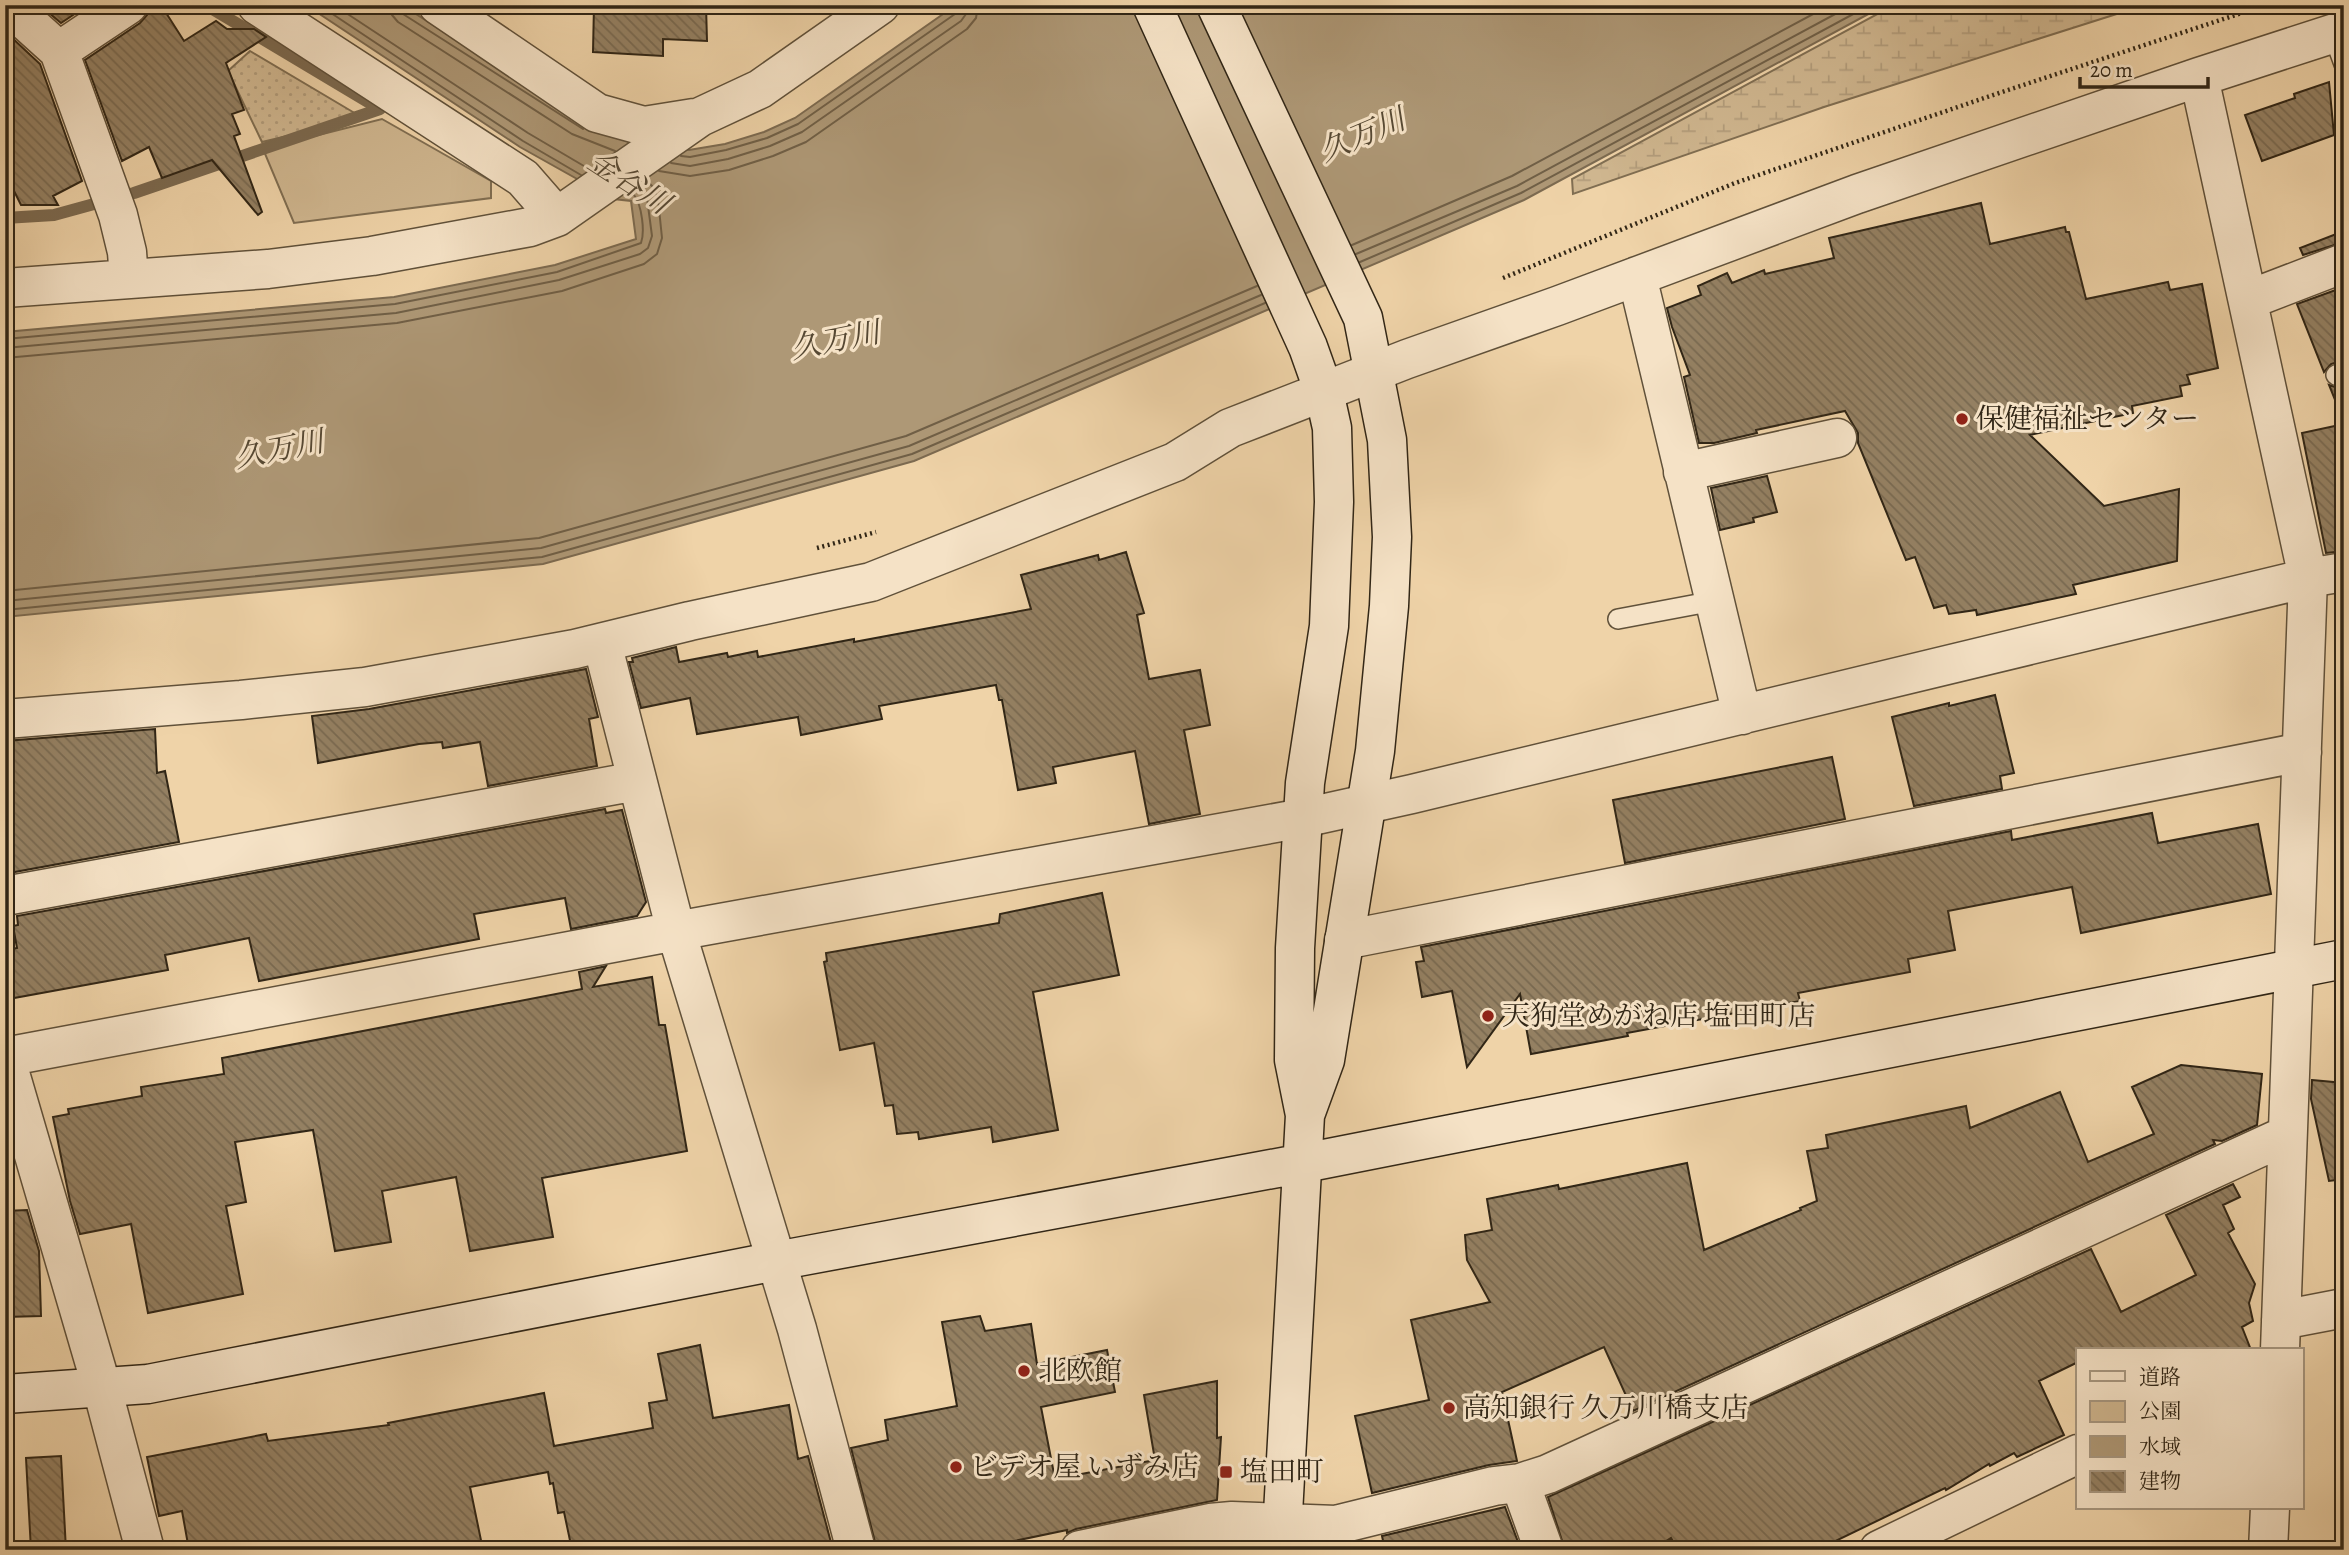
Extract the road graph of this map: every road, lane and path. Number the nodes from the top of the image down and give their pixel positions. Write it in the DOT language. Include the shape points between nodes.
graph roads {
  1 [pos="8,5"];
  2 [pos="128,5"];
  3 [pos="257,5"];
  4 [pos="438,5"];
  5 [pos="880,5"];
  6 [pos="1152,5"];
  7 [pos="1216,5"];
  8 [pos="2340,43"];
  9 [pos="59,51"];
  10 [pos="2199,77"];
  11 [pos="700,117"];
  12 [pos="568,210"];
  13 [pos="2344,262"];
  14 [pos="1637,276"];
  15 [pos="129,279"];
  16 [pos="5,288"];
  17 [pos="2248,300"];
  18 [pos="1374,372"];
  19 [pos="1324,391"];
  20 [pos="1837,438"];
  21 [pos="1684,472"];
  22 [pos="885,530"];
  23 [pos="805,551"];
  24 [pos="2326,575"];
  25 [pos="1714,601"];
  26 [pos="1618,619"];
  27 [pos="602,643"];
  28 [pos="1742,715"];
  29 [pos="5,719"];
  30 [pos="2302,751"];
  31 [pos="637,781"];
  32 [pos="1367,804"];
  33 [pos="1303,818"];
  34 [pos="5,896"];
  35 [pos="677,931"];
  36 [pos="1344,940"];
  37 [pos="2344,959"];
  38 [pos="2294,968"];
  39 [pos="5,1057"];
  40 [pos="1305,1115"];
  41 [pos="2287,1135"];
  42 [pos="1304,1163"];
  43 [pos="776,1261"];
  44 [pos="2344,1308"];
  45 [pos="2281,1335"];
  46 [pos="102,1388"];
  47 [pos="5,1394"];
  48 [pos="2076,1455"];
  49 [pos="1520,1483"];
  50 [pos="2270,1510"];
  51 [pos="1282,1537"];
  52 [pos="145,1550"];
  53 [pos="856,1550"];
  54 [pos="1080,1550"];
  55 [pos="1544,1550"];
  56 [pos="1879,1550"];
  57 [pos="2268,1550"];
  1 -- 9 [label="street"];
  2 -- 9 [label="street"];
  3 -- 12 [label="street"];
  4 -- 11 [label="street" via="597,113 644,126"];
  5 -- 11 [label="street" via="760,89"];
  6 -- 19 [label="street"];
  7 -- 18 [label="street" via="1361,313"];
  8 -- 10 [label="street"];
  9 -- 15 [label="street" via="114,202"];
  10 -- 14 [label="street" via="1857,194"];
  10 -- 17 [label="street"];
  11 -- 12 [label="street"];
  12 -- 15 [label="street" via="530,227 372,256"];
  13 -- 17 [label="street"];
  14 -- 18 [label="street"];
  14 -- 21 [label="street"];
  15 -- 16 [label="street"];
  17 -- 24 [label="street"];
  18 -- 19 [label="street"];
  18 -- 32 [label="street" via="1387,440 1392,537"];
  19 -- 27 [label="street" via="1230,428 1175,462 871,582"];
  19 -- 33 [label="street" via="1332,428 1335,502 1329,612"];
  20 -- 21 [label="street"];
  21 -- 25 [label="street"];
  22 -- 23 [label="path"];
  24 -- 28 [label="street"];
  24 -- 30 [label="street"];
  25 -- 26 [label="lane"];
  25 -- 28 [label="street"];
  27 -- 29 [label="street" via="365,687"];
  27 -- 31 [label="street"];
  28 -- 32 [label="street"];
  30 -- 36 [label="street"];
  30 -- 38 [label="street"];
  31 -- 34 [label="street"];
  31 -- 35 [label="street"];
  32 -- 33 [label="street"];
  32 -- 36 [label="street"];
  33 -- 35 [label="street"];
  33 -- 40 [label="street" via="1294,1060"];
  35 -- 39 [label="street"];
  35 -- 43 [label="street"];
  36 -- 40 [label="street" via="1325,1060"];
  37 -- 38 [label="street"];
  38 -- 41 [label="street"];
  38 -- 42 [label="street"];
  39 -- 46 [label="street"];
  40 -- 42 [label="street"];
  41 -- 45 [label="street"];
  41 -- 49 [label="street"];
  42 -- 43 [label="street"];
  42 -- 51 [label="street"];
  43 -- 46 [label="street" via="148,1384"];
  43 -- 53 [label="street"];
  44 -- 45 [label="street"];
  46 -- 47 [label="street"];
  46 -- 52 [label="street"];
  48 -- 56 [label="street"];
  49 -- 51 [label="street"];
  49 -- 55 [label="street"];
  50 -- 57 [label="street"];
  51 -- 54 [label="street" via="1232,1521"];
}
